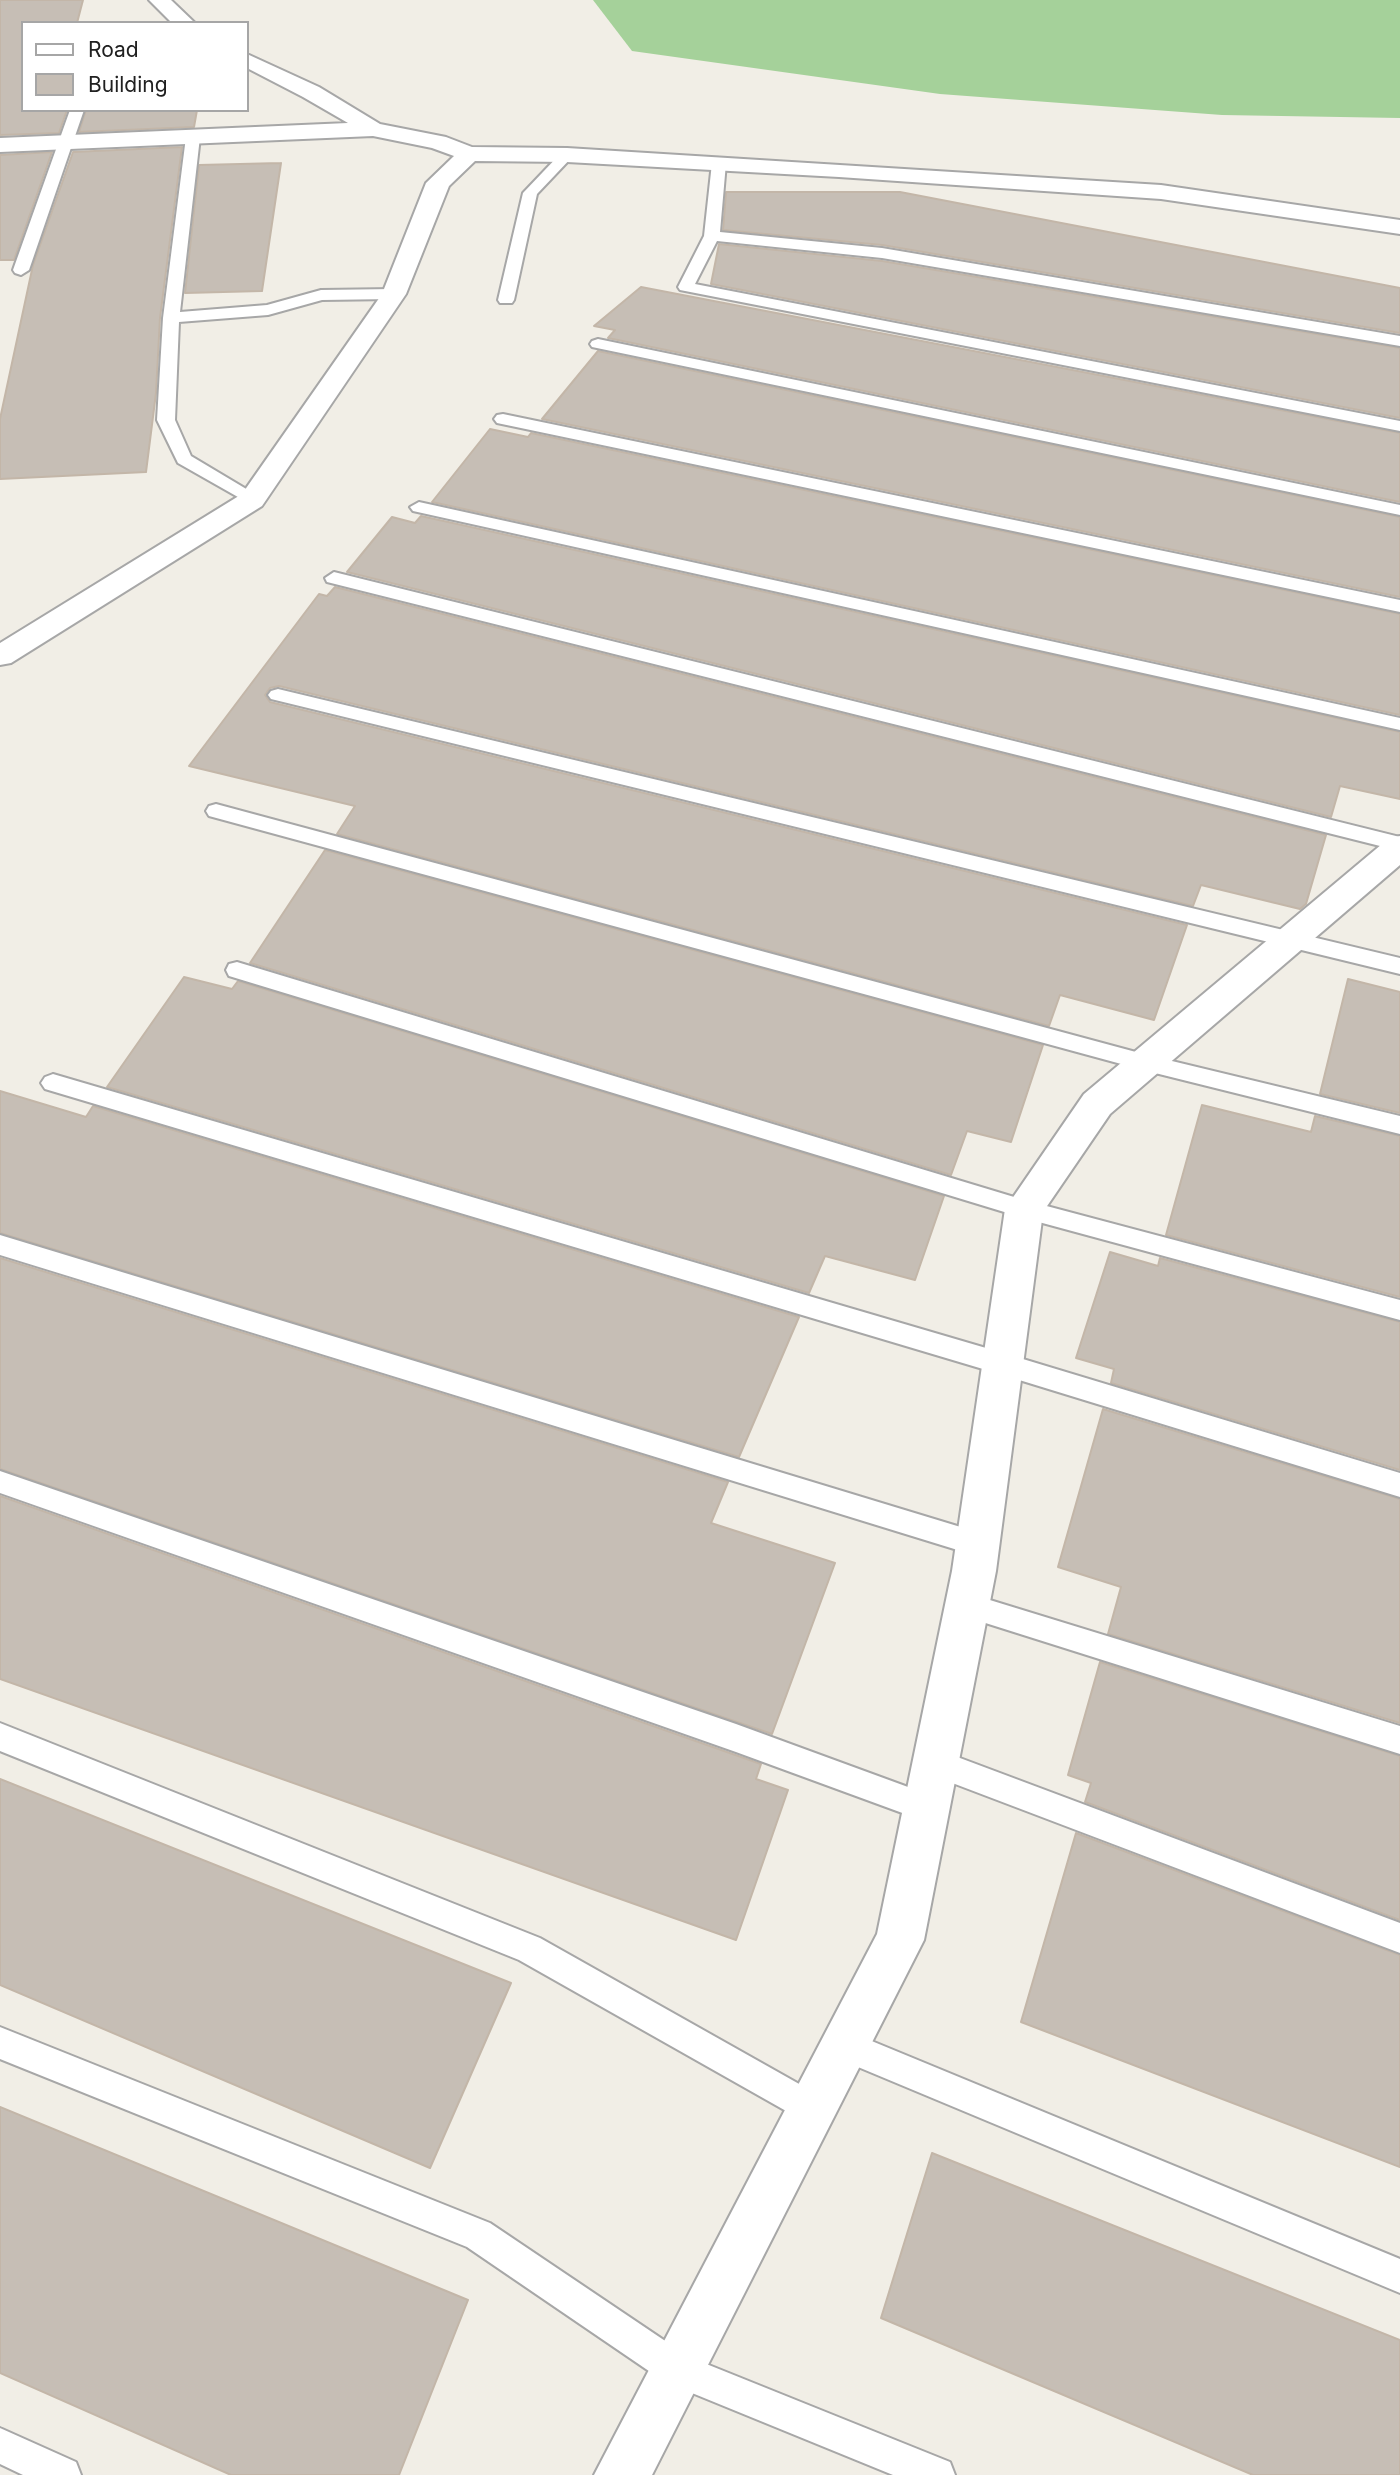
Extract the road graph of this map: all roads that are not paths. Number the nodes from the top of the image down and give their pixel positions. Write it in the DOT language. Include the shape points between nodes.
graph roads {
  1 [pos="159,0"];
  2 [pos="178,21"];
  3 [pos="248,60"];
  4 [pos="76,112"];
  5 [pos="373,129"];
  6 [pos="193,137"];
  7 [pos="66,142"];
  8 [pos="0,145"];
  9 [pos="469,154"];
  10 [pos="567,155"];
  11 [pos="719,163"];
  12 [pos="1400,227"];
  13 [pos="712,236"];
  14 [pos="21,270"];
  15 [pos="394,294"];
  16 [pos="506,300"];
  17 [pos="171,318"];
  18 [pos="1400,341"];
  19 [pos="598,344"];
  20 [pos="503,419"];
  21 [pos="1400,426"];
  22 [pos="251,500"];
  23 [pos="419,507"];
  24 [pos="1400,510"];
  25 [pos="334,578"];
  26 [pos="1400,606"];
  27 [pos="0,656"];
  28 [pos="278,695"];
  29 [pos="1400,724"];
  30 [pos="216,811"];
  31 [pos="1400,846"];
  32 [pos="1293,940"];
  33 [pos="1400,966"];
  34 [pos="237,970"];
  35 [pos="1147,1063"];
  36 [pos="52,1083"];
  37 [pos="1400,1125"];
  38 [pos="1024,1209"];
  39 [pos="0,1245"];
  40 [pos="1400,1310"];
  41 [pos="1003,1364"];
  42 [pos="0,1482"];
  43 [pos="1400,1485"];
  44 [pos="977,1544"];
  45 [pos="967,1605"];
  46 [pos="0,1737"];
  47 [pos="1400,1740"];
  48 [pos="936,1763"];
  49 [pos="927,1808"];
  50 [pos="1400,1938"];
  51 [pos="0,2043"];
  52 [pos="845,2046"];
  53 [pos="813,2109"];
  54 [pos="1400,2276"];
  55 [pos="677,2370"];
  56 [pos="0,2446"];
  57 [pos="63,2475"];
  58 [pos="622,2475"];
  59 [pos="937,2475"];
  1 -- 2 [label="street"];
  3 -- 5 [label="street"];
  4 -- 7 [label="lane"];
  5 -- 6 [label="street"];
  5 -- 9 [label="street" via="438,142"];
  6 -- 7 [label="street"];
  6 -- 17 [label="lane"];
  7 -- 8 [label="street"];
  7 -- 14 [label="lane"];
  9 -- 10 [label="street"];
  9 -- 15 [label="street" via="438,183"];
  10 -- 11 [label="street"];
  10 -- 16 [label="lane" via="530,193"];
  11 -- 12 [label="street" via="1161,192"];
  11 -- 13 [label="lane"];
  13 -- 18 [label="lane" via="882,253"];
  13 -- 21 [label="lane" via="685,287"];
  15 -- 17 [label="lane" via="321,295 268,310"];
  15 -- 22 [label="street"];
  17 -- 22 [label="lane" via="166,420 184,459"];
  19 -- 24 [label="lane"];
  20 -- 26 [label="lane"];
  22 -- 27 [label="street"];
  23 -- 29 [label="lane"];
  25 -- 31 [label="lane"];
  28 -- 32 [label="lane"];
  30 -- 35 [label="lane"];
  31 -- 32 [label="street"];
  32 -- 33 [label="lane"];
  32 -- 35 [label="street"];
  34 -- 38 [label="lane"];
  35 -- 37 [label="lane"];
  35 -- 38 [label="street" via="1097,1104"];
  36 -- 41 [label="lane"];
  38 -- 40 [label="lane"];
  38 -- 41 [label="street"];
  39 -- 44 [label="lane"];
  41 -- 43 [label="lane"];
  41 -- 44 [label="street"];
  42 -- 49 [label="lane"];
  44 -- 45 [label="street"];
  45 -- 47 [label="lane"];
  45 -- 48 [label="street"];
  46 -- 53 [label="lane" via="529,1949"];
  48 -- 49 [label="street"];
  48 -- 50 [label="lane"];
  49 -- 52 [label="street" via="900,1940"];
  51 -- 55 [label="lane" via="478,2235"];
  52 -- 53 [label="street"];
  52 -- 54 [label="lane"];
  53 -- 55 [label="street"];
  55 -- 58 [label="street"];
  55 -- 59 [label="lane"];
  56 -- 57 [label="lane"];
}
